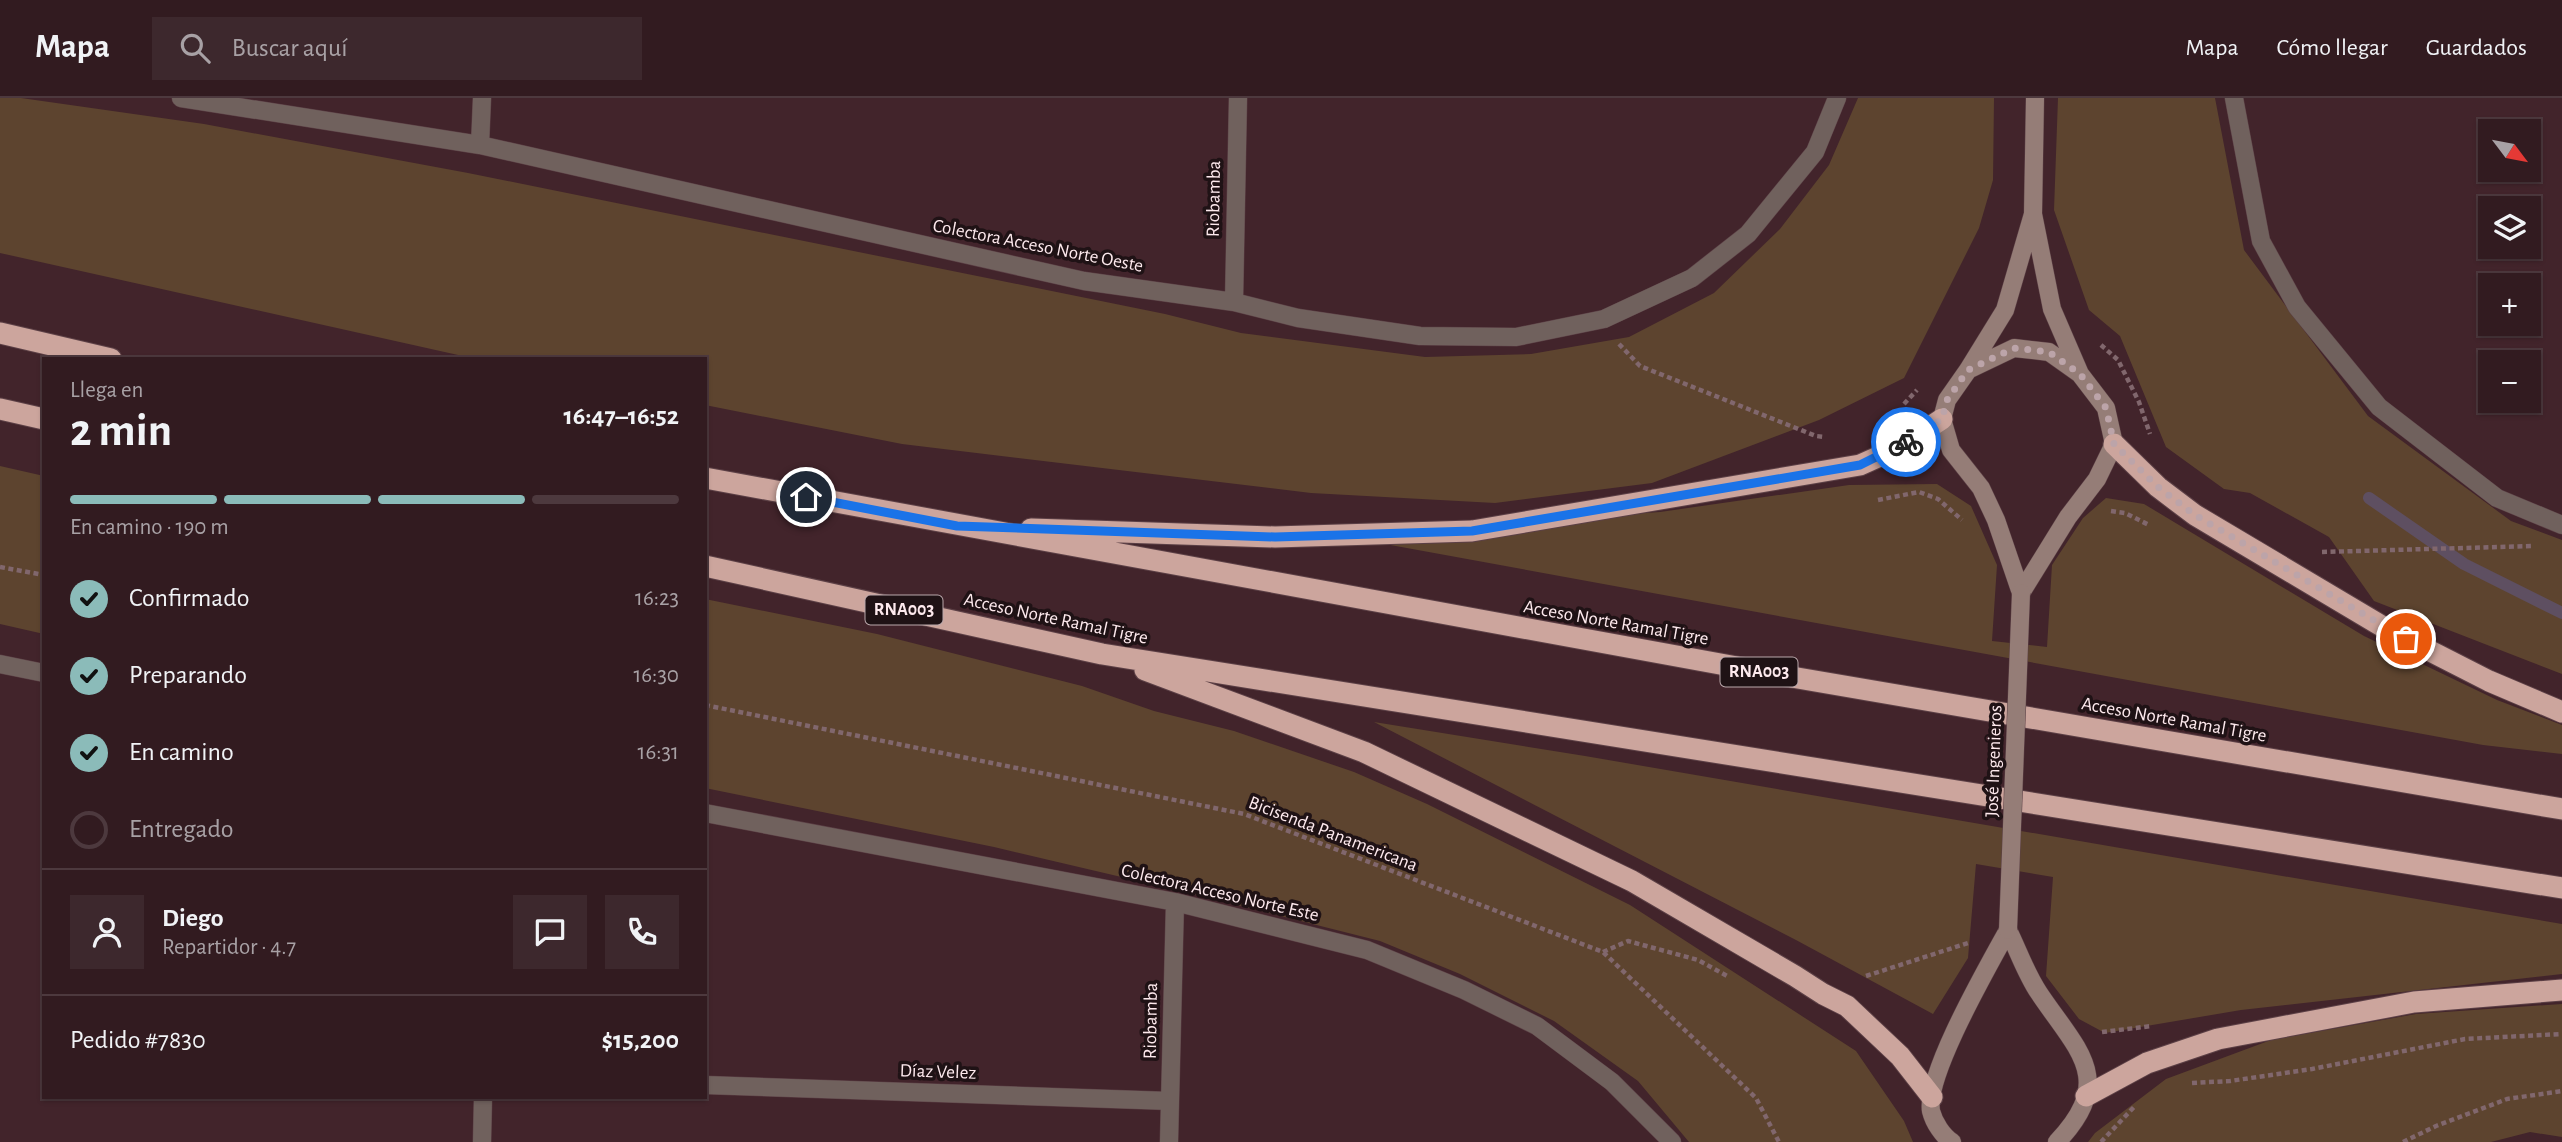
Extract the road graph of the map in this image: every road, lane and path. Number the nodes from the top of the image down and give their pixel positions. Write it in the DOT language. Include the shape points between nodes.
graph roads {
  1 [pos="181,98"];
  2 [pos="482,98"];
  3 [pos="1238,98"];
  4 [pos="1837,98"];
  5 [pos="2035,98"];
  6 [pos="2234,98"];
  7 [pos="480,145"];
  8 [pos="2033,214"];
  9 [pos="1234,302"];
  10 [pos="1604,319"];
  11 [pos="0,333"];
  12 [pos="2099,343"];
  13 [pos="102,357"];
  14 [pos="1968,370"];
  15 [pos="2080,374"];
  16 [pos="1919,388"];
  17 [pos="1903,405"];
  18 [pos="0,409"];
  19 [pos="42,419"];
  20 [pos="1942,419"];
  21 [pos="1837,438"];
  22 [pos="2153,443"];
  23 [pos="2114,444"];
  24 [pos="707,478"];
  25 [pos="1878,499"];
  26 [pos="2562,525"];
  27 [pos="957,526"];
  28 [pos="1967,527"];
  29 [pos="2539,546"];
  30 [pos="2320,552"];
  31 [pos="0,566"];
  32 [pos="707,566"];
  33 [pos="42,575"];
  34 [pos="2021,593"];
  35 [pos="1102,654"];
  36 [pos="0,664"];
  37 [pos="42,673"];
  38 [pos="707,705"];
  39 [pos="2562,712"];
  40 [pos="2562,809"];
  41 [pos="707,813"];
  42 [pos="2562,888"];
  43 [pos="1175,902"];
  44 [pos="2008,930"];
  45 [pos="1603,952"];
  46 [pos="1866,976"];
  47 [pos="1733,979"];
  48 [pos="2562,990"];
  49 [pos="2160,1025"];
  50 [pos="2095,1031"];
  51 [pos="2562,1034"];
  52 [pos="2182,1084"];
  53 [pos="707,1085"];
  54 [pos="2562,1091"];
  55 [pos="2086,1096"];
  56 [pos="1932,1097"];
  57 [pos="483,1099"];
  58 [pos="1170,1101"];
  59 [pos="2136,1105"];
  60 [pos="482,1142"];
  61 [pos="1169,1142"];
  62 [pos="1672,1142"];
  63 [pos="1779,1142"];
  64 [pos="1950,1142"];
  65 [pos="2057,1142"];
  66 [pos="2101,1142"];
  67 [pos="2403,1142"];
  1 -- 7 [label="street, Colectora Acceso Norte Oeste"];
  2 -- 7 [label="street"];
  3 -- 9 [label="street, Riobamba"];
  4 -- 10 [label="street, Colectora Acceso Norte Oeste" via="1815,152 1748,234 1692,278"];
  5 -- 8 [label="street"];
  6 -- 26 [label="street" via="2261,241 2297,307 2379,407 2497,498"];
  7 -- 9 [label="street, Colectora Acceso Norte Oeste" via="1084,281"];
  8 -- 14 [label="street" via="2005,310"];
  8 -- 15 [label="street" via="2052,309"];
  9 -- 10 [label="street, Colectora Acceso Norte Oeste" via="1298,318 1420,337 1516,337"];
  10 -- 21 [label="path" via="1640,366 1816,436"];
  11 -- 13 [label="highway"];
  12 -- 22 [label="path" via="2118,360"];
  14 -- 15 [label="street" via="2014,348 2049,352"];
  14 -- 20 [label="street" via="1947,400"];
  15 -- 23 [label="street" via="2106,408"];
  16 -- 17 [label="path"];
  18 -- 19 [label="highway"];
  20 -- 27 [label="highway" via="1898,448 1860,465 1472,531 1275,537"];
  20 -- 34 [label="street, José Ingenieros" via="1951,450 1981,488 1996,520"];
  23 -- 34 [label="street, José Ingenieros" via="2097,479"];
  23 -- 39 [label="highway" via="2195,515 2385,628"];
  24 -- 27 [label="highway, Acceso Norte Ramal Tigre / RNA003"];
  25 -- 28 [label="path" via="1919,492 1938,499"];
  27 -- 40 [label="highway, Acceso Norte Ramal Tigre / RNA003" via="1780,676"];
  29 -- 30 [label="path"];
  31 -- 33 [label="path"];
  32 -- 35 [label="highway, Acceso Norte Ramal Tigre / RNA003"];
  34 -- 44 [label="street, José Ingenieros, bridge"];
  35 -- 42 [label="highway, Acceso Norte Ramal Tigre / RNA003"];
  35 -- 56 [label="highway" via="1364,752 1632,881 1847,1006 1900,1056"];
  36 -- 37 [label="street"];
  38 -- 45 [label="path, Bicisenda Panamericana" via="1244,814"];
  41 -- 43 [label="street, Colectora Acceso Norte Este"];
  43 -- 58 [label="street, Riobamba"];
  43 -- 62 [label="street, Colectora Acceso Norte Este" via="1367,950 1464,990 1547,1034 1612,1082"];
  44 -- 46 [label="path"];
  44 -- 55 [label="street, José Ingenieros" via="2037,991 2079,1051 2088,1071"];
  44 -- 56 [label="street, José Ingenieros" via="1951,1039"];
  45 -- 47 [label="path" via="1628,941 1698,960"];
  45 -- 63 [label="path, Bicisenda Panamericana" via="1756,1098"];
  48 -- 55 [label="highway" via="2414,1002 2218,1039 2147,1063"];
  49 -- 50 [label="path"];
  51 -- 52 [label="path" via="2465,1039 2312,1069"];
  53 -- 58 [label="street, Díaz Velez"];
  54 -- 67 [label="path" via="2507,1099"];
  55 -- 65 [label="street, José Ingenieros" via="2075,1123"];
  56 -- 64 [label="street" via="1931,1112"];
  57 -- 60 [label="street"];
  58 -- 61 [label="street, Riobamba"];
  59 -- 66 [label="path"];
}
